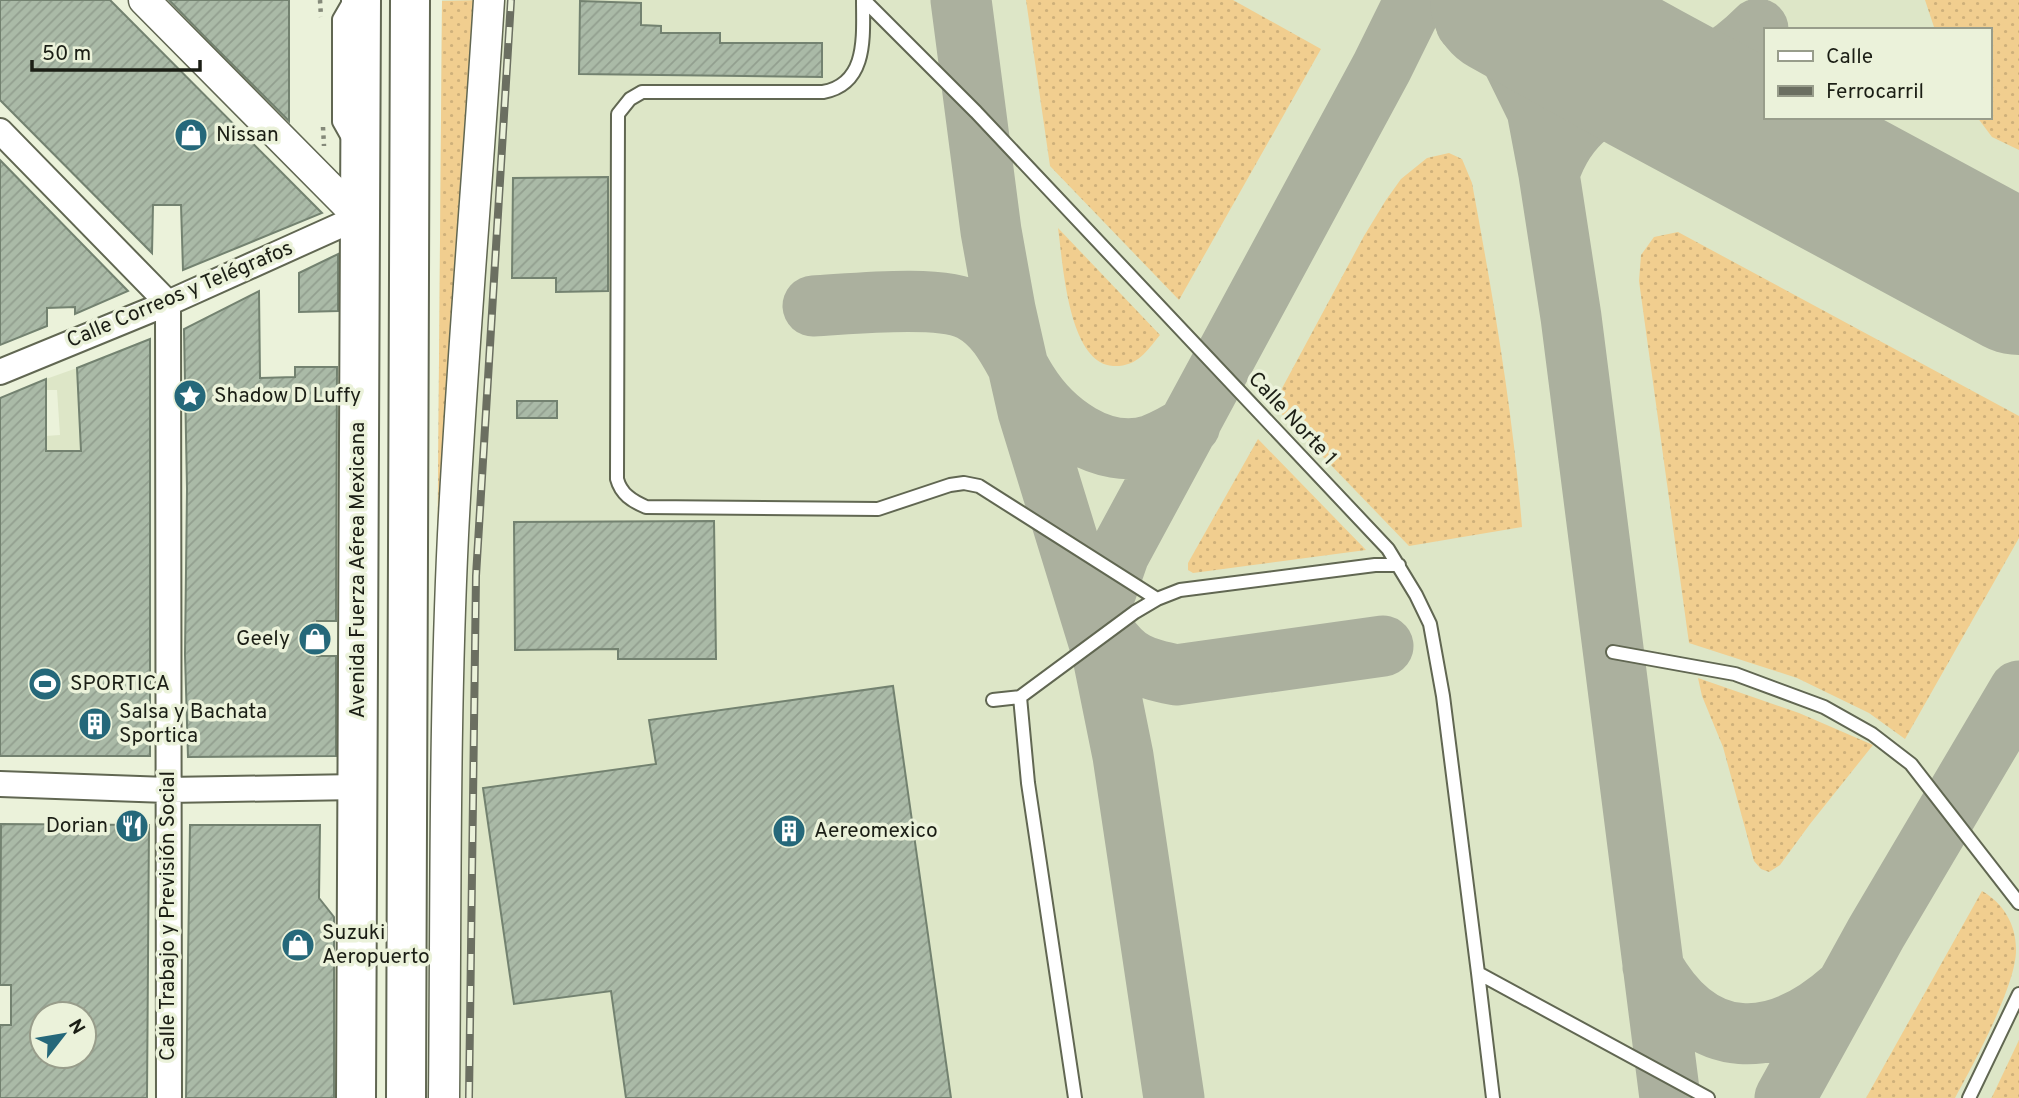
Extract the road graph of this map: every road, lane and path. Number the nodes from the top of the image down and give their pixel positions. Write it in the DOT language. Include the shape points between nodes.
graph roads {
  1 [pos="144,0"];
  2 [pos="350,0"];
  3 [pos="360,0"];
  4 [pos="374,0"];
  5 [pos="397,0"];
  6 [pos="489,0"];
  7 [pos="863,0"];
  8 [pos="403,14"];
  9 [pos="0,131"];
  10 [pos="359,162"];
  11 [pos="359,216"];
  12 [pos="168,303"];
  13 [pos="0,372"];
  14 [pos="1399,565"];
  15 [pos="1157,599"];
  16 [pos="372,603"];
  17 [pos="1613,652"];
  18 [pos="1020,698"];
  19 [pos="993,700"];
  20 [pos="0,784"];
  21 [pos="358,787"];
  22 [pos="167,790"];
  23 [pos="2019,903"];
  24 [pos="1478,973"];
  25 [pos="2019,994"];
  26 [pos="169,1098"];
  27 [pos="356,1098"];
  28 [pos="406,1098"];
  29 [pos="444,1098"];
  30 [pos="1075,1098"];
  31 [pos="1493,1098"];
  32 [pos="1708,1098"];
  33 [pos="1969,1098"];
  1 -- 11 [label="street"];
  2 -- 10 [label="lane" via="339,19 340,122"];
  3 -- 10 [label="main road, Avenida Fuerza Aérea Mexicana"];
  4 -- 16 [label="lane"];
  5 -- 8 [label="lane"];
  6 -- 29 [label="street" via="453,537"];
  7 -- 14 [label="lane, Calle Norte 1" via="976,112"];
  7 -- 15 [label="lane" via="857,66 838,88 823,92 642,92 618,114 619,487 633,502 646,507 878,509 950,485 979,486"];
  8 -- 28 [label="main road"];
  9 -- 12 [label="street"];
  10 -- 11 [label="main road, Avenida Fuerza Aérea Mexicana"];
  11 -- 12 [label="street, Calle Correos y Telégrafos"];
  11 -- 21 [label="main road, Avenida Fuerza Aérea Mexicana"];
  12 -- 13 [label="street, Calle Correos y Telégrafos"];
  12 -- 22 [label="street, Calle Trabajo y Previsión Social"];
  14 -- 15 [label="lane" via="1180,590"];
  14 -- 24 [label="lane, Calle Norte 1" via="1430,624"];
  15 -- 18 [label="lane"];
  17 -- 23 [label="lane" via="1735,674 1824,706 1871,734 1911,764"];
  18 -- 19 [label="lane"];
  18 -- 30 [label="lane" via="1028,783"];
  20 -- 22 [label="street"];
  21 -- 22 [label="street"];
  21 -- 27 [label="main road, Avenida Fuerza Aérea Mexicana"];
  22 -- 26 [label="street, Calle Trabajo y Previsión Social"];
  24 -- 31 [label="lane, Calle Norte 1"];
  24 -- 32 [label="lane"];
  25 -- 33 [label="lane"];
}
